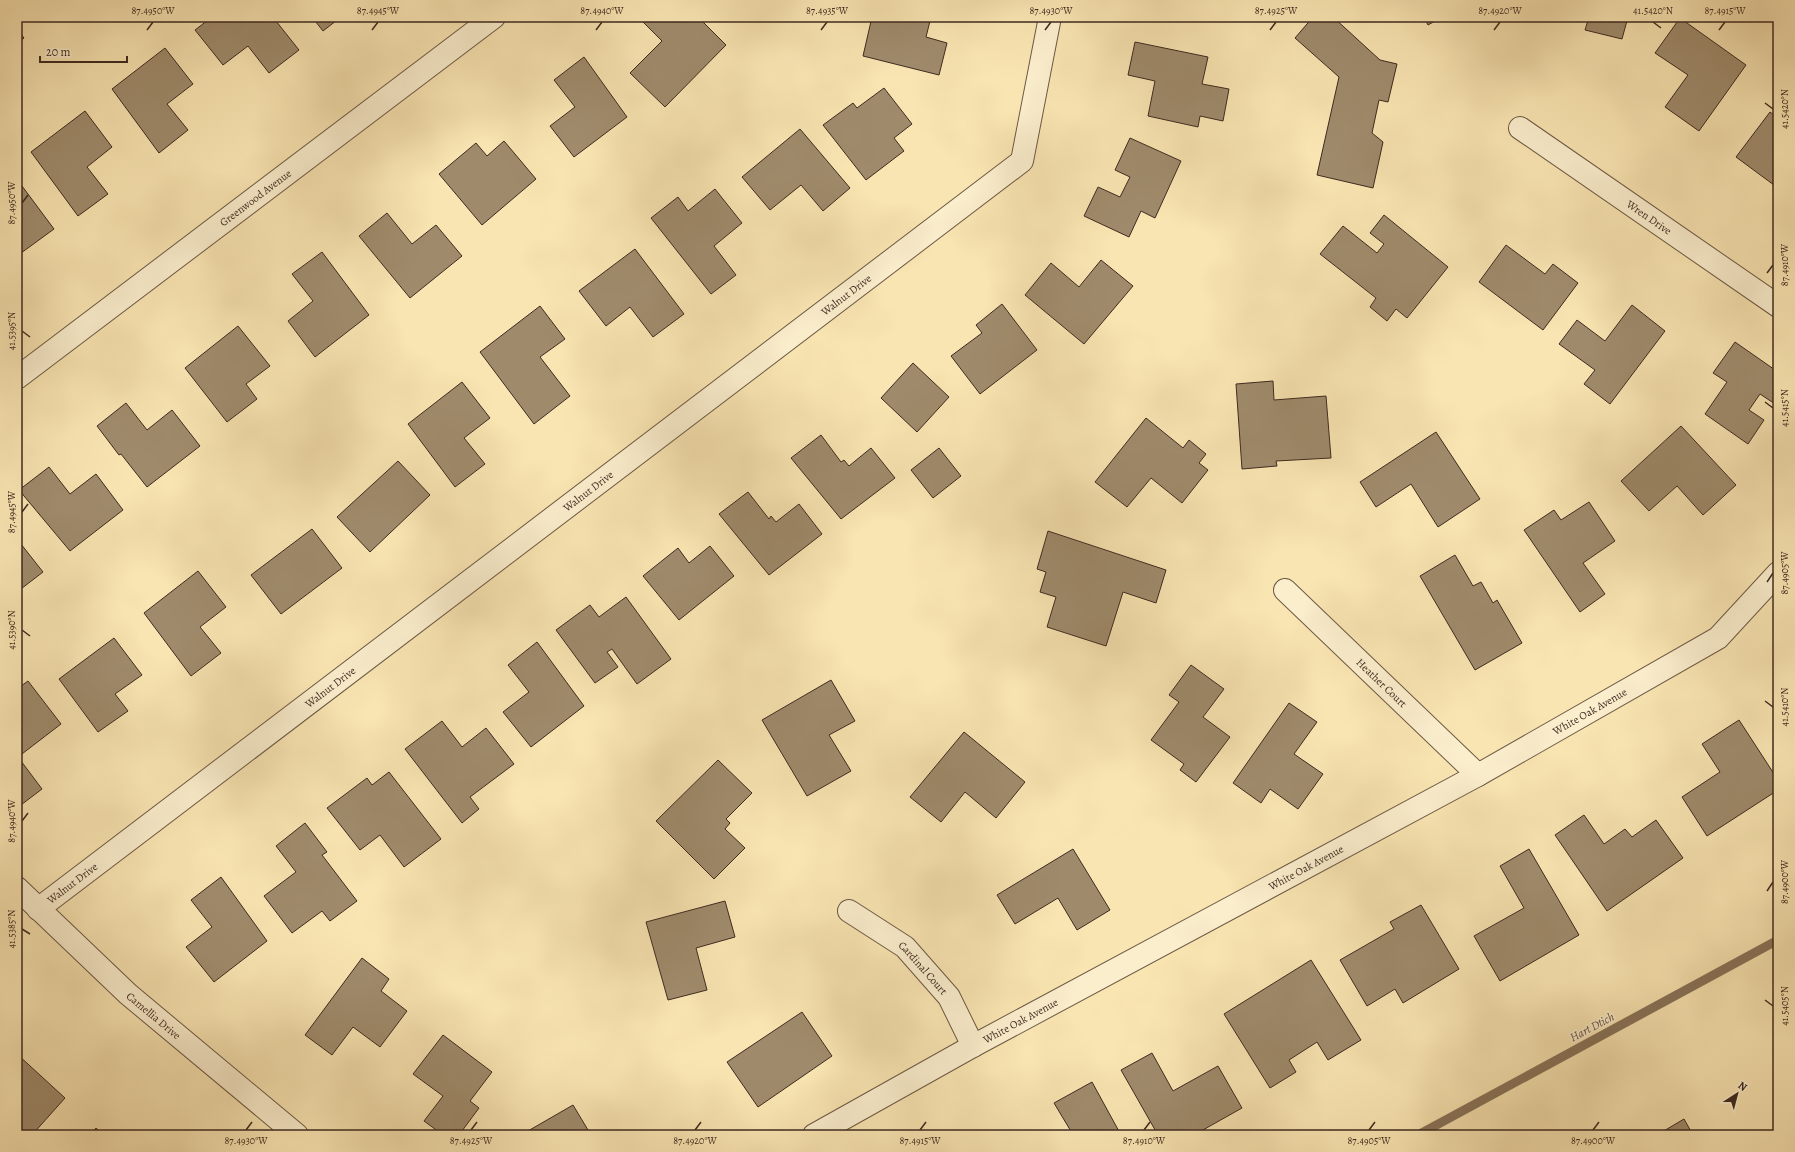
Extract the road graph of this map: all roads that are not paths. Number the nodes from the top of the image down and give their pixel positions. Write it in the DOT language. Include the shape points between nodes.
graph roads {
  1 [pos="494,17"];
  2 [pos="1050,17"];
  3 [pos="1520,128"];
  4 [pos="1778,306"];
  5 [pos="17,378"];
  6 [pos="1778,573"];
  7 [pos="1285,590"];
  8 [pos="1478,774"];
  9 [pos="17,888"];
  10 [pos="38,909"];
  11 [pos="849,911"];
  12 [pos="973,1046"];
  13 [pos="297,1135"];
  14 [pos="814,1135"];
  1 -- 5 [label="street, Greenwood Avenue"];
  2 -- 10 [label="street, Walnut Drive" via="1022,161"];
  3 -- 4 [label="street, Wren Drive"];
  6 -- 8 [label="street, White Oak Avenue" via="1718,638"];
  7 -- 8 [label="street, Heather Court"];
  8 -- 12 [label="street, White Oak Avenue"];
  9 -- 10 [label="street, Camellia Drive"];
  10 -- 13 [label="street, Camellia Drive" via="128,994"];
  11 -- 12 [label="street, Cardinal Court" via="905,947 949,997"];
  12 -- 14 [label="street, White Oak Avenue"];
}
